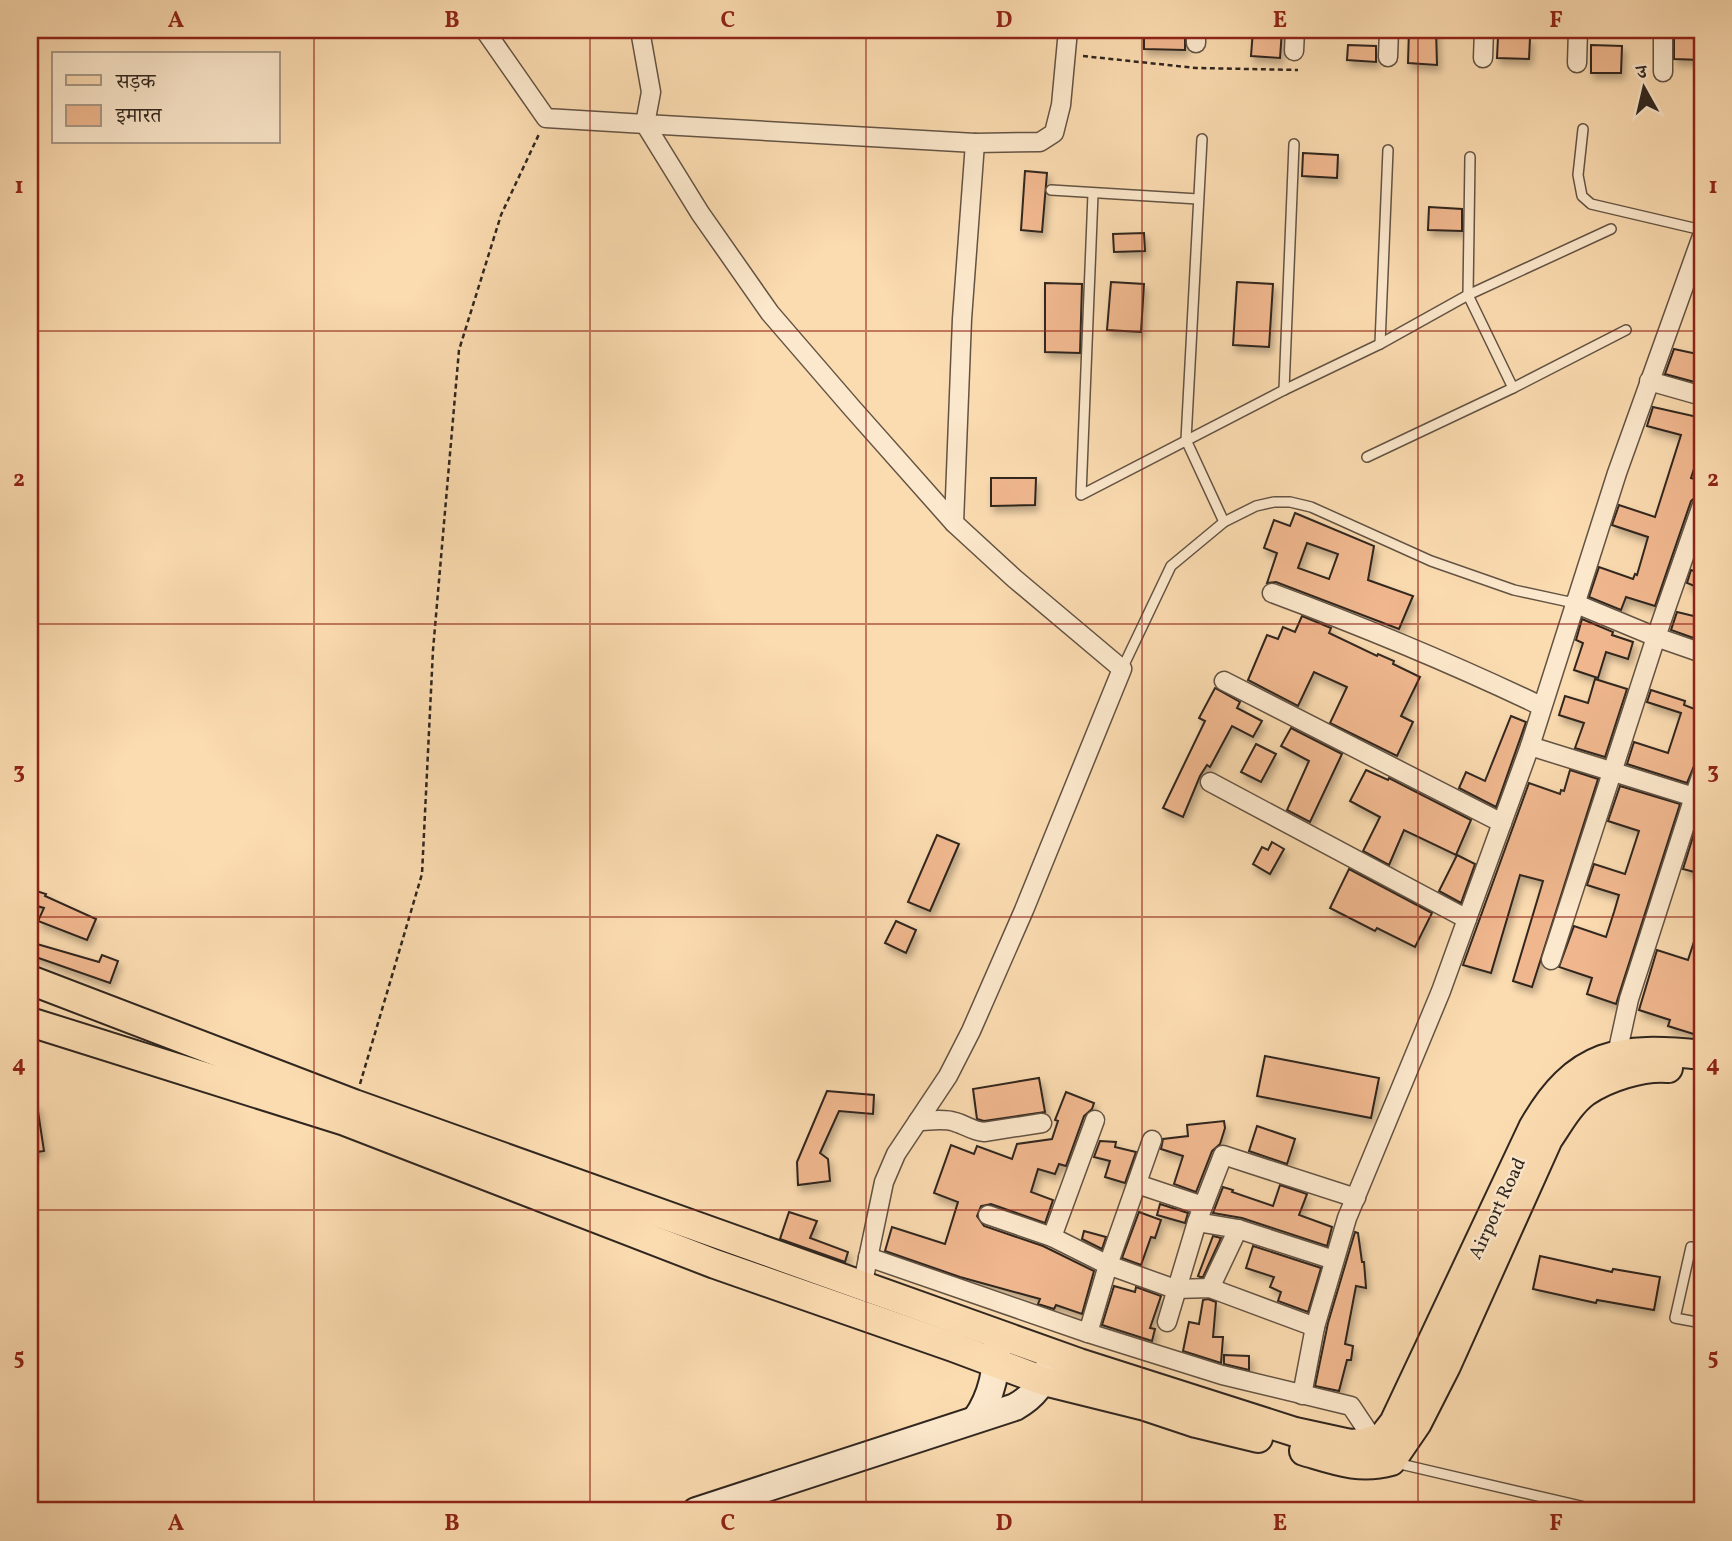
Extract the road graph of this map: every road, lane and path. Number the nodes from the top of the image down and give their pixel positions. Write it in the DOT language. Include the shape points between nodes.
graph roads {
  1 [pos="1068,30"];
  2 [pos="1295,30"];
  3 [pos="1389,30"];
  4 [pos="1484,30"];
  5 [pos="1578,30"];
  6 [pos="1663,30"];
  7 [pos="486,32"];
  8 [pos="641,36"];
  9 [pos="1294,51"];
  10 [pos="1066,54"];
  11 [pos="1388,57"];
  12 [pos="1483,58"];
  13 [pos="1577,64"];
  14 [pos="1298,70"];
  15 [pos="1663,72"];
  16 [pos="546,118"];
  17 [pos="645,124"];
  18 [pos="1584,129"];
  19 [pos="1202,139"];
  20 [pos="975,143"];
  21 [pos="1294,144"];
  22 [pos="1388,150"];
  23 [pos="1469,157"];
  24 [pos="1051,190"];
  25 [pos="1093,194"];
  26 [pos="1198,199"];
  27 [pos="1611,229"];
  28 [pos="1702,230"];
  29 [pos="1702,236"];
  30 [pos="1468,295"];
  31 [pos="1626,330"];
  32 [pos="1380,344"];
  33 [pos="1649,381"];
  34 [pos="1513,388"];
  35 [pos="1284,390"];
  36 [pos="1702,396"];
  37 [pos="1186,440"];
  38 [pos="1367,457"];
  39 [pos="1702,505"];
  40 [pos="1224,522"];
  41 [pos="954,523"];
  42 [pos="1272,593"];
  43 [pos="1574,603"];
  44 [pos="1656,637"];
  45 [pos="1702,653"];
  46 [pos="1122,669"];
  47 [pos="1224,681"];
  48 [pos="1541,706"];
  49 [pos="1530,746"];
  50 [pos="1613,771"];
  51 [pos="1702,774"];
  52 [pos="1210,782"];
  53 [pos="1698,799"];
  54 [pos="1502,823"];
  55 [pos="1468,919"];
  56 [pos="1551,960"];
  57 [pos="30,980"];
  58 [pos="32,1028"];
  59 [pos="1617,1054"];
  60 [pos="1702,1055"];
  61 [pos="1702,1074"];
  62 [pos="354,1104"];
  63 [pos="1095,1120"];
  64 [pos="918,1121"];
  65 [pos="1042,1123"];
  66 [pos="1152,1140"];
  67 [pos="1137,1184"];
  68 [pos="1356,1198"];
  69 [pos="1200,1214"];
  70 [pos="988,1215"];
  71 [pos="1238,1229"];
  72 [pos="1052,1237"];
  73 [pos="1702,1249"];
  74 [pos="868,1256"];
  75 [pos="1334,1260"];
  76 [pos="1108,1265"];
  77 [pos="862,1287"];
  78 [pos="1210,1288"];
  79 [pos="1175,1289"];
  80 [pos="1167,1322"];
  81 [pos="1702,1323"];
  82 [pos="1315,1326"];
  83 [pos="1088,1333"];
  84 [pos="999,1335"];
  85 [pos="1054,1354"];
  86 [pos="996,1363"];
  87 [pos="1044,1381"];
  88 [pos="1303,1395"];
  89 [pos="976,1419"];
  90 [pos="1275,1434"];
  91 [pos="1372,1449"];
  92 [pos="696,1511"];
  93 [pos="1602,1511"];
  1 -- 10 [label="street"];
  2 -- 9 [label="street"];
  3 -- 11 [label="street"];
  4 -- 12 [label="street"];
  5 -- 13 [label="street"];
  6 -- 15 [label="street"];
  7 -- 16 [label="street"];
  8 -- 17 [label="street" via="651,92"];
  10 -- 14 [label="path" via="1196,68"];
  10 -- 20 [label="street" via="1054,133 1040,142"];
  16 -- 17 [label="street"];
  16 -- 62 [label="path" via="501,215 459,350 433,650 422,874"];
  17 -- 20 [label="street"];
  17 -- 41 [label="street" via="770,313"];
  18 -- 28 [label="lane" via="1578,175 1582,196 1591,204"];
  19 -- 26 [label="lane"];
  20 -- 41 [label="street"];
  21 -- 35 [label="lane"];
  22 -- 32 [label="lane"];
  23 -- 30 [label="lane"];
  24 -- 25 [label="lane"];
  25 -- 26 [label="lane"];
  25 -- 37 [label="lane" via="1081,495"];
  26 -- 37 [label="lane"];
  27 -- 30 [label="lane"];
  29 -- 33 [label="street"];
  30 -- 32 [label="lane"];
  30 -- 34 [label="lane"];
  31 -- 34 [label="lane"];
  32 -- 35 [label="lane"];
  33 -- 36 [label="street"];
  33 -- 43 [label="street"];
  34 -- 38 [label="lane"];
  35 -- 37 [label="lane"];
  37 -- 40 [label="lane"];
  39 -- 44 [label="street"];
  40 -- 43 [label="lane" via="1256,506 1290,502 1432,561 1514,590"];
  40 -- 46 [label="lane" via="1171,566"];
  41 -- 46 [label="street"];
  42 -- 48 [label="street" via="1471,672"];
  43 -- 44 [label="street"];
  43 -- 48 [label="street"];
  44 -- 45 [label="street"];
  44 -- 50 [label="street"];
  46 -- 64 [label="street" via="971,1031"];
  47 -- 54 [label="street"];
  48 -- 49 [label="street"];
  49 -- 50 [label="street"];
  49 -- 54 [label="street"];
  50 -- 53 [label="street"];
  50 -- 56 [label="street"];
  51 -- 53 [label="street"];
  52 -- 55 [label="street"];
  53 -- 59 [label="street" via="1629,999"];
  54 -- 55 [label="street"];
  55 -- 68 [label="street"];
  57 -- 62 [label="main road"];
  58 -- 86 [label="main road" via="345,1121 715,1264"];
  59 -- 60 [label="main road, Airport Road" via="1666,1051"];
  59 -- 91 [label="main road, Airport Road" via="1578,1072 1545,1107 1394,1423"];
  61 -- 91 [label="main road, Airport Road" via="1664,1068 1615,1077 1585,1093 1564,1114 1548,1139 1417,1423"];
  62 -- 77 [label="main road"];
  63 -- 72 [label="street"];
  64 -- 65 [label="street" via="948,1120 974,1132"];
  64 -- 74 [label="street" via="884,1182"];
  66 -- 67 [label="street"];
  67 -- 69 [label="street"];
  67 -- 76 [label="street"];
  68 -- 69 [label="street" via="1223,1155"];
  68 -- 75 [label="street"];
  69 -- 71 [label="street"];
  69 -- 79 [label="street"];
  70 -- 72 [label="street"];
  71 -- 75 [label="street"];
  71 -- 78 [label="street"];
  72 -- 76 [label="street"];
  73 -- 81 [label="lane" via="1691,1247 1675,1318"];
  74 -- 77 [label="street"];
  74 -- 83 [label="street"];
  75 -- 82 [label="street"];
  76 -- 79 [label="street"];
  76 -- 83 [label="street"];
  77 -- 84 [label="main road"];
  78 -- 79 [label="street"];
  78 -- 82 [label="street"];
  79 -- 80 [label="street"];
  82 -- 88 [label="street"];
  83 -- 88 [label="street"];
  84 -- 85 [label="main road"];
  84 -- 86 [label="main road"];
  85 -- 87 [label="main road"];
  85 -- 90 [label="main road"];
  86 -- 87 [label="main road"];
  86 -- 89 [label="main road" via="987,1403"];
  87 -- 89 [label="main road" via="1015,1407"];
  87 -- 90 [label="main road" via="1196,1423"];
  88 -- 91 [label="street" via="1351,1406"];
  89 -- 92 [label="main road"];
  90 -- 91 [label="main road"];
  90 -- 91 [label="main road" via="1349,1465 1366,1466"];
  91 -- 93 [label="lane"];
}
